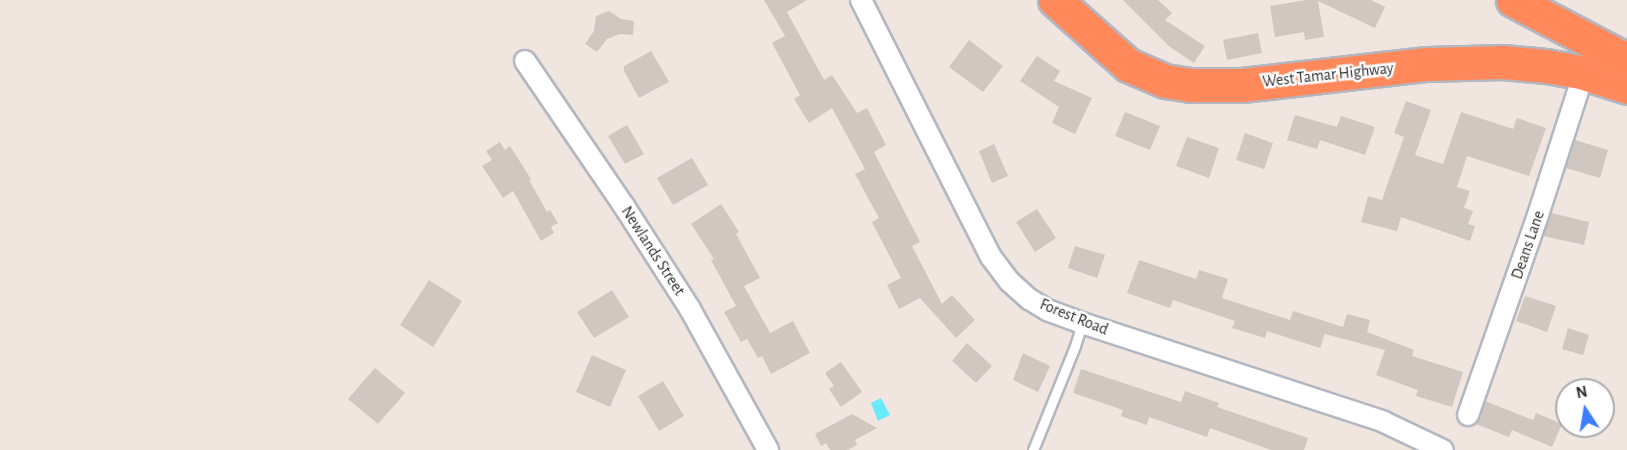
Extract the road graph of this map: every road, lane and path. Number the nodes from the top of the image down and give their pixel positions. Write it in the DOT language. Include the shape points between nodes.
graph roads {
  1 [pos="861,0"];
  2 [pos="1055,0"];
  3 [pos="1513,0"];
  4 [pos="1620,53"];
  5 [pos="525,61"];
  6 [pos="1584,73"];
  7 [pos="1627,87"];
  8 [pos="1082,323"];
  9 [pos="1468,415"];
  10 [pos="768,450"];
  11 [pos="1033,450"];
  12 [pos="1443,450"];
  1 -- 8 [label="street, Forest Road" via="991,257 1029,299"];
  2 -- 6 [label="highway, West Tamar Highway" via="1128,65 1165,81 1191,85 1242,85 1464,62 1546,66"];
  3 -- 4 [label="highway"];
  5 -- 10 [label="street, Newlands Street" via="690,309"];
  6 -- 7 [label="highway, West Tamar Highway"];
  6 -- 9 [label="street, Deans Lane"];
  8 -- 11 [label="lane"];
  8 -- 12 [label="street, Forest Road" via="1384,422"];
}
